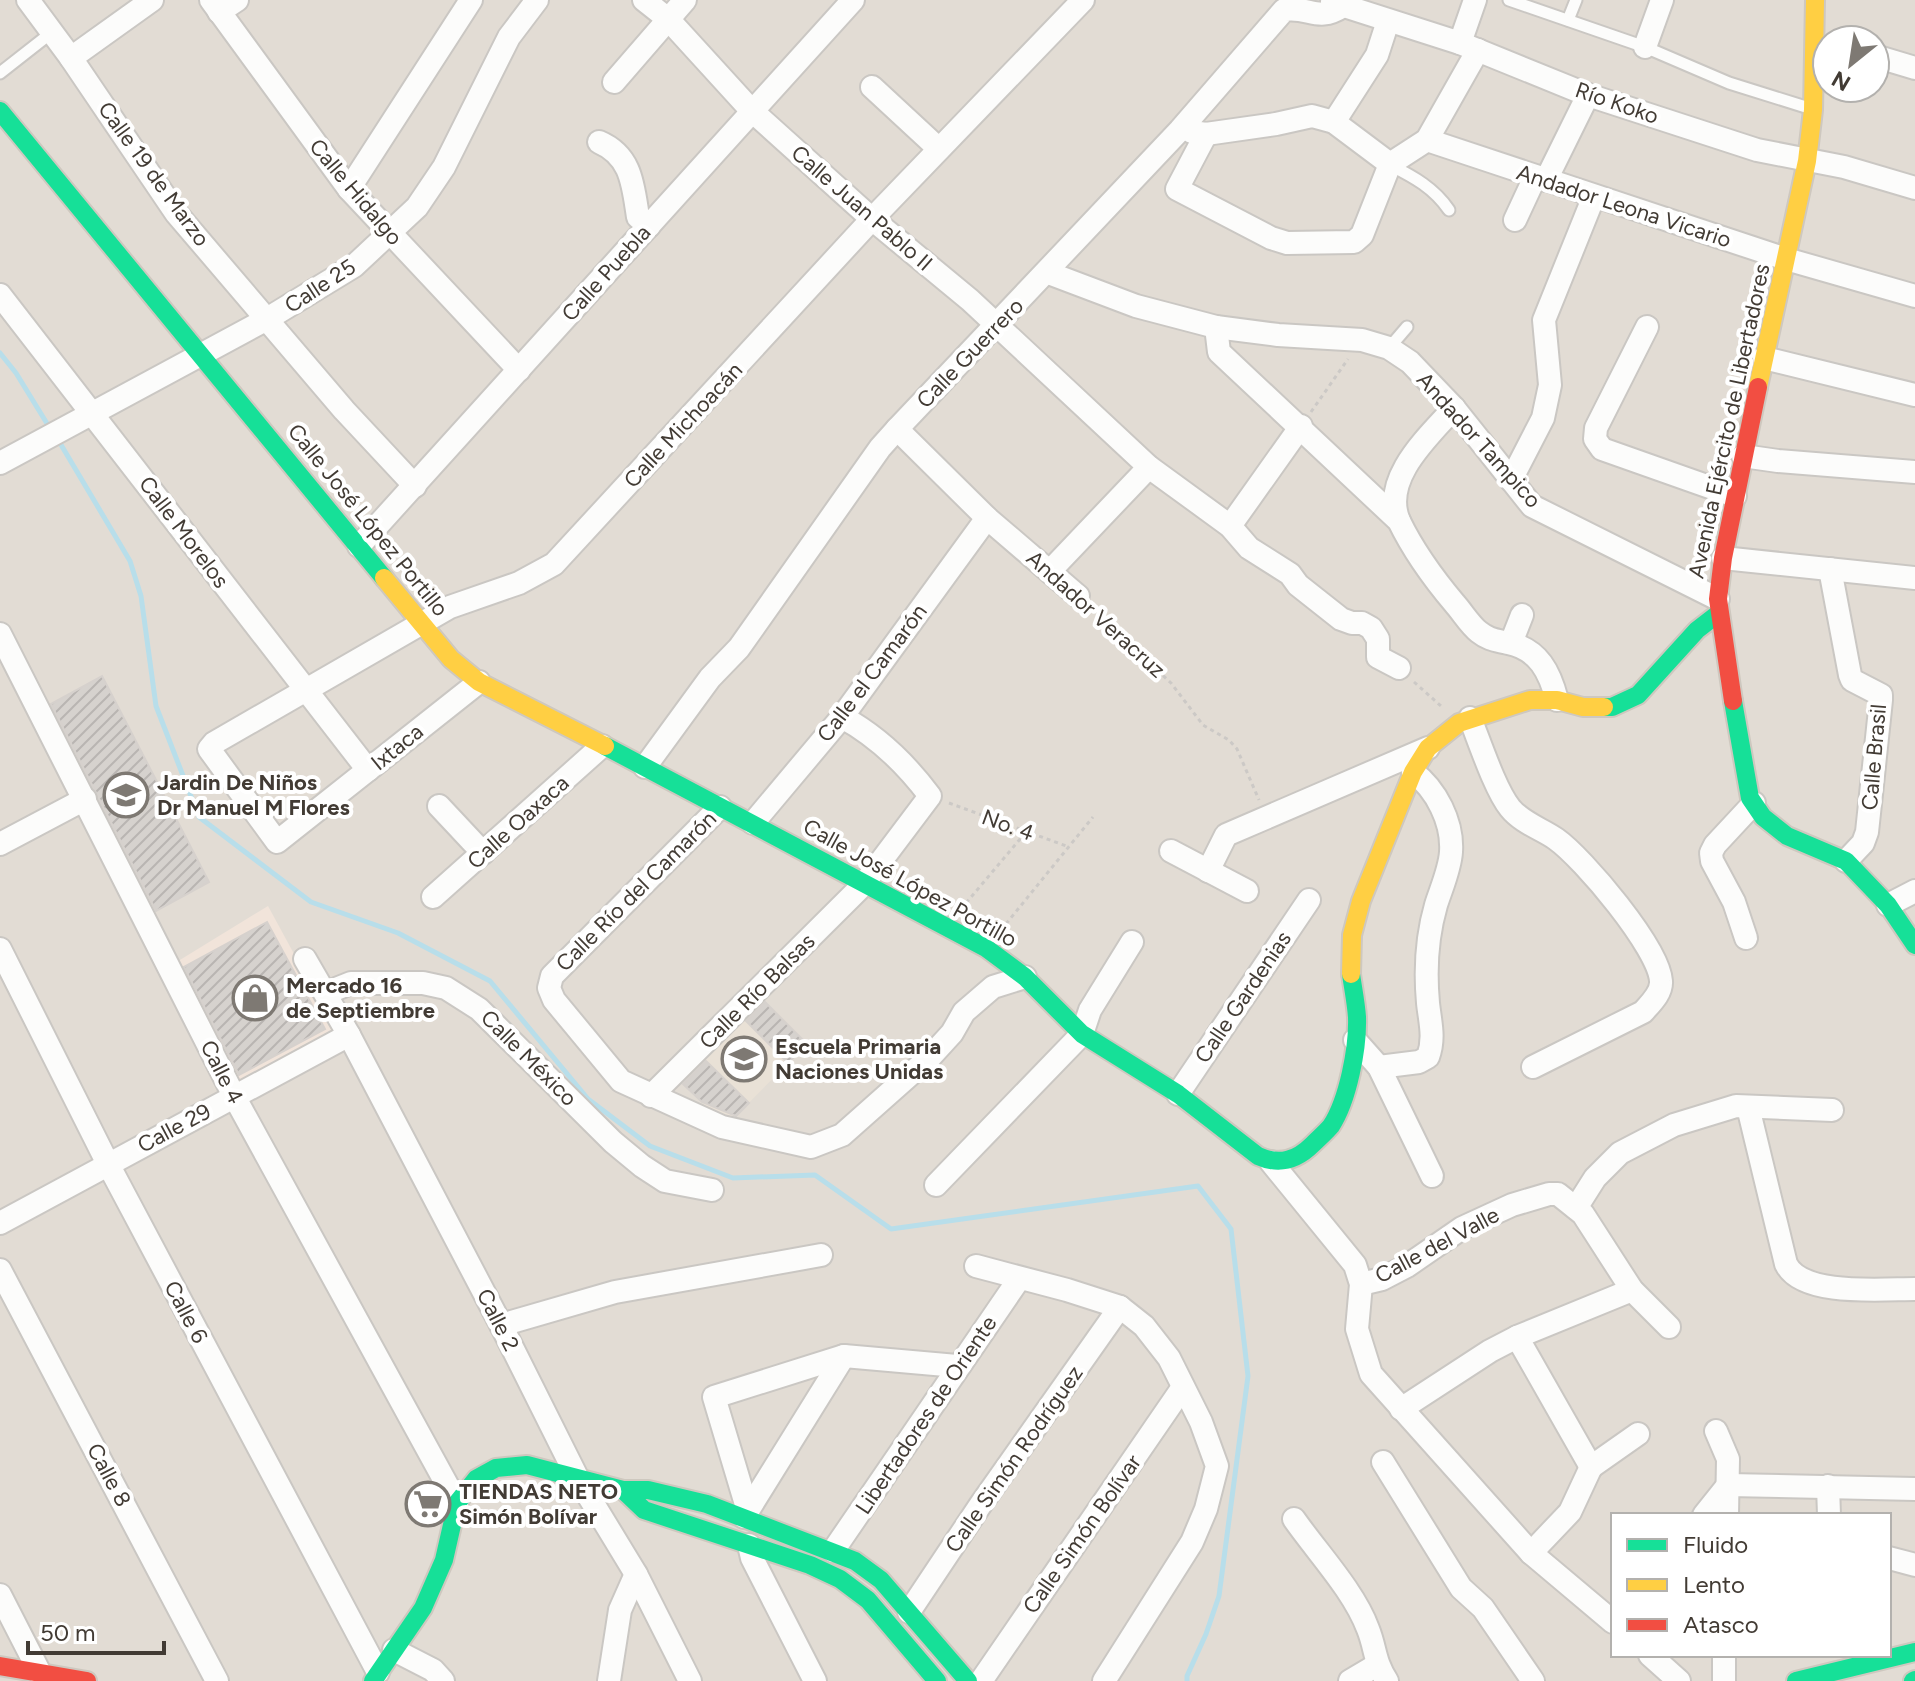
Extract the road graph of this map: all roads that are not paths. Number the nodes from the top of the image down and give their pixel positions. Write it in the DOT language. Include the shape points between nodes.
graph roads {
  1 [pos="28,0"];
  2 [pos="152,0"];
  3 [pos="471,0"];
  4 [pos="537,0"];
  5 [pos="644,0"];
  6 [pos="685,0"];
  7 [pos="853,0"];
  8 [pos="1083,0"];
  9 [pos="1475,0"];
  10 [pos="1509,0"];
  11 [pos="1576,0"];
  12 [pos="1662,0"];
  13 [pos="1815,0"];
  14 [pos="1333,3"];
  15 [pos="222,4"];
  16 [pos="668,19"];
  17 [pos="1568,20"];
  18 [pos="1388,21"];
  19 [pos="1819,24"];
  20 [pos="51,33"];
  21 [pos="1469,47"];
  22 [pos="1645,47"];
  23 [pos="71,58"];
  24 [pos="1891,61"];
  25 [pos="1915,68"];
  26 [pos="0,73"];
  27 [pos="614,82"];
  28 [pos="872,87"];
  29 [pos="1588,95"];
  30 [pos="1814,104"];
  31 [pos="751,110"];
  32 [pos="1813,110"];
  33 [pos="0,111"];
  34 [pos="1334,122"];
  35 [pos="1180,130"];
  36 [pos="1206,134"];
  37 [pos="1427,140"];
  38 [pos="599,142"];
  39 [pos="939,149"];
  40 [pos="1807,161"];
  41 [pos="1390,164"];
  42 [pos="1540,178"];
  43 [pos="1915,188"];
  44 [pos="349,189"];
  45 [pos="1594,196"];
  46 [pos="1449,210"];
  47 [pos="872,219"];
  48 [pos="1515,220"];
  49 [pos="649,226"];
  50 [pos="390,233"];
  51 [pos="1786,259"];
  52 [pos="1046,272"];
  53 [pos="0,295"];
  54 [pos="1915,296"];
  55 [pos="267,319"];
  56 [pos="997,326"];
  57 [pos="1216,327"];
  58 [pos="1407,327"];
  59 [pos="1647,327"];
  60 [pos="1389,348"];
  61 [pos="202,354"];
  62 [pos="1764,358"];
  63 [pos="519,370"];
  64 [pos="1915,395"];
  65 [pos="1454,408"];
  66 [pos="84,418"];
  67 [pos="1301,426"];
  68 [pos="897,429"];
  69 [pos="1743,456"];
  70 [pos="5,460"];
  71 [pos="1149,467"];
  72 [pos="1915,472"];
  73 [pos="1511,480"];
  74 [pos="415,486"];
  75 [pos="1735,496"];
  76 [pos="987,518"];
  77 [pos="1399,521"];
  78 [pos="1230,526"];
  79 [pos="359,546"];
  80 [pos="1723,558"];
  81 [pos="1830,569"];
  82 [pos="1050,571"];
  83 [pos="1915,578"];
  84 [pos="1078,596"];
  85 [pos="1718,606"];
  86 [pos="1522,615"];
  87 [pos="420,623"];
  88 [pos="0,634"];
  89 [pos="1511,643"];
  90 [pos="1399,668"];
  91 [pos="479,682"];
  92 [pos="304,690"];
  93 [pos="1557,700"];
  94 [pos="842,717"];
  95 [pos="1464,721"];
  96 [pos="602,746"];
  97 [pos="1428,748"];
  98 [pos="645,767"];
  99 [pos="368,770"];
  100 [pos="1413,772"];
  101 [pos="85,799"];
  102 [pos="1754,803"];
  103 [pos="439,806"];
  104 [pos="720,807"];
  105 [pos="753,823"];
  106 [pos="277,842"];
  107 [pos="0,844"];
  108 [pos="1171,851"];
  109 [pos="483,853"];
  110 [pos="1846,861"];
  111 [pos="1208,871"];
  112 [pos="863,885"];
  113 [pos="1247,891"];
  114 [pos="1915,891"];
  115 [pos="433,897"];
  116 [pos="1309,900"];
  117 [pos="1888,905"];
  118 [pos="1746,938"];
  119 [pos="1132,942"];
  120 [pos="1915,945"];
  121 [pos="0,949"];
  122 [pos="305,959"];
  123 [pos="1025,977"];
  124 [pos="326,993"];
  125 [pos="1082,1034"];
  126 [pos="349,1035"];
  127 [pos="1355,1040"];
  128 [pos="1379,1067"];
  129 [pos="1533,1067"];
  130 [pos="1178,1094"];
  131 [pos="234,1096"];
  132 [pos="651,1096"];
  133 [pos="1748,1107"];
  134 [pos="1832,1110"];
  135 [pos="1271,1162"];
  136 [pos="108,1164"];
  137 [pos="1432,1176"];
  138 [pos="936,1185"];
  139 [pos="712,1190"];
  140 [pos="1576,1208"];
  141 [pos="0,1223"];
  142 [pos="821,1255"];
  143 [pos="976,1266"];
  144 [pos="0,1270"];
  145 [pos="1019,1279"];
  146 [pos="1361,1284"];
  147 [pos="1915,1289"];
  148 [pos="1632,1290"];
  149 [pos="1120,1307"];
  150 [pos="501,1325"];
  151 [pos="1669,1327"];
  152 [pos="1517,1337"];
  153 [pos="844,1356"];
  154 [pos="957,1366"];
  155 [pos="1183,1387"];
  156 [pos="1401,1409"];
  157 [pos="1716,1431"];
  158 [pos="1638,1434"];
  159 [pos="1383,1462"];
  160 [pos="1591,1467"];
  161 [pos="577,1477"];
  162 [pos="1728,1485"];
  163 [pos="1828,1486"];
  164 [pos="1915,1489"];
  165 [pos="623,1490"];
  166 [pos="457,1503"];
  167 [pos="1706,1513"];
  168 [pos="1727,1513"];
  169 [pos="1829,1513"];
  170 [pos="745,1514"];
  171 [pos="1294,1519"];
  172 [pos="749,1545"];
  173 [pos="833,1551"];
  174 [pos="1531,1553"];
  175 [pos="1891,1559"];
  176 [pos="1915,1565"];
  177 [pos="636,1574"];
  178 [pos="0,1595"];
  179 [pos="909,1612"];
  180 [pos="1611,1620"];
  181 [pos="394,1650"];
  182 [pos="1915,1652"];
  183 [pos="1891,1655"];
  184 [pos="1652,1657"];
  185 [pos="1724,1657"];
  186 [pos="1879,1657"];
  187 [pos="1828,1664"];
  188 [pos="0,1666"];
  189 [pos="1382,1673"];
  190 [pos="42,1677"];
  191 [pos="375,1677"];
  192 [pos="87,1681"];
  193 [pos="217,1681"];
  194 [pos="443,1681"];
  195 [pos="609,1681"];
  196 [pos="690,1681"];
  197 [pos="815,1681"];
  198 [pos="937,1681"];
  199 [pos="968,1681"];
  200 [pos="981,1681"];
  201 [pos="1104,1681"];
  202 [pos="1350,1681"];
  203 [pos="1533,1681"];
  204 [pos="1679,1681"];
  205 [pos="1724,1681"];
  206 [pos="1796,1681"];
  1 -- 20 [label="street, Calle 19 de Marzo"];
  2 -- 23 [label="street"];
  3 -- 44 [label="street"];
  4 -- 50 [label="street, Calle 25" via="509,37 444,167 417,207"];
  5 -- 16 [label="street, Calle Juan Pablo II"];
  6 -- 16 [label="street"];
  7 -- 31 [label="street, Calle Puebla"];
  8 -- 39 [label="street, Calle Michoacán"];
  9 -- 21 [label="street"];
  10 -- 17 [label="lane"];
  11 -- 17 [label="lane"];
  12 -- 22 [label="street"];
  13 -- 19 [label="street, Avenida Ejército de Libertadores"];
  14 -- 18 [label="street, Río Koko"];
  14 -- 35 [label="street, Calle Guerrero" via="1325,15 1284,10"];
  15 -- 44 [label="street, Calle Hidalgo"];
  16 -- 27 [label="street"];
  16 -- 31 [label="street, Calle Juan Pablo II"];
  17 -- 22 [label="lane"];
  18 -- 21 [label="street, Río Koko"];
  18 -- 34 [label="street" via="1377,55"];
  20 -- 23 [label="street, Calle 19 de Marzo"];
  20 -- 26 [label="lane"];
  21 -- 29 [label="street, Río Koko"];
  21 -- 37 [label="street"];
  22 -- 32 [label="lane" via="1729,83"];
  23 -- 55 [label="street, Calle 19 de Marzo" via="176,213"];
  24 -- 25 [label="street"];
  28 -- 39 [label="street"];
  29 -- 40 [label="street, Río Koko"];
  29 -- 42 [label="street"];
  30 -- 32 [label="street, Avenida Ejército de Libertadores"];
  31 -- 47 [label="street, Calle Juan Pablo II"];
  31 -- 49 [label="street, Calle Puebla"];
  32 -- 40 [label="street, Avenida Ejército de Libertadores"];
  33 -- 61 [label="street, Calle José López Portillo"];
  34 -- 36 [label="street" via="1312,116"];
  34 -- 41 [label="street"];
  35 -- 36 [label="street"];
  35 -- 52 [label="street, Calle Guerrero"];
  36 -- 41 [label="street" via="1177,189 1287,243 1354,242 1362,235"];
  37 -- 41 [label="street"];
  37 -- 42 [label="street, Andador Leona Vicario"];
  38 -- 49 [label="street" via="624,160 632,175 638,217"];
  39 -- 47 [label="street, Calle Michoacán"];
  40 -- 43 [label="street, Río Koko"];
  40 -- 51 [label="street, Avenida Ejército de Libertadores"];
  41 -- 46 [label="lane" via="1422,181"];
  42 -- 45 [label="street, Andador Leona Vicario"];
  42 -- 48 [label="street"];
  44 -- 50 [label="street, Calle Hidalgo"];
  45 -- 51 [label="street, Andador Leona Vicario"];
  45 -- 73 [label="street" via="1544,320 1548,396 1537,433"];
  47 -- 56 [label="street, Calle Juan Pablo II"];
  47 -- 87 [label="street, Calle Michoacán" via="554,564"];
  49 -- 63 [label="street, Calle Puebla"];
  50 -- 55 [label="street, Calle 25" via="354,266"];
  50 -- 63 [label="street, Calle Hidalgo"];
  51 -- 54 [label="street, Andador Leona Vicario"];
  51 -- 62 [label="street, Avenida Ejército de Libertadores"];
  52 -- 56 [label="street, Calle Guerrero"];
  52 -- 57 [label="street, Andador Tampico" via="1136,306"];
  53 -- 66 [label="street, Calle Morelos"];
  55 -- 61 [label="street, Calle 25"];
  55 -- 74 [label="street, Calle 19 de Marzo"];
  56 -- 68 [label="street, Calle Guerrero"];
  56 -- 71 [label="street, Calle Juan Pablo II"];
  57 -- 60 [label="street, Andador Tampico" via="1362,340"];
  57 -- 67 [label="street" via="1219,352"];
  58 -- 60 [label="lane"];
  59 -- 75 [label="street" via="1595,439 1602,449"];
  60 -- 65 [label="street, Andador Tampico"];
  61 -- 66 [label="street, Calle 25"];
  61 -- 79 [label="street, Calle José López Portillo"];
  62 -- 64 [label="street"];
  62 -- 69 [label="street, Avenida Ejército de Libertadores"];
  63 -- 74 [label="street, Calle Puebla"];
  65 -- 73 [label="street, Andador Tampico"];
  65 -- 77 [label="street" via="1404,470 1394,495"];
  66 -- 70 [label="street, Calle 25"];
  66 -- 92 [label="street, Calle Morelos"];
  67 -- 77 [label="street"];
  67 -- 78 [label="street"];
  68 -- 76 [label="street, Andador Veracruz"];
  68 -- 98 [label="street, Calle Guerrero" via="739,648 710,678"];
  69 -- 72 [label="street"];
  69 -- 75 [label="street, Avenida Ejército de Libertadores"];
  71 -- 78 [label="street, Calle Juan Pablo II"];
  71 -- 82 [label="street"];
  73 -- 85 [label="street, Andador Tampico" via="1532,506"];
  74 -- 79 [label="street, Calle Puebla"];
  75 -- 80 [label="street, Avenida Ejército de Libertadores"];
  76 -- 82 [label="street, Andador Veracruz"];
  76 -- 94 [label="street, Calle el Camarón"];
  77 -- 89 [label="street" via="1434,579 1477,630 1492,641"];
  78 -- 90 [label="street" via="1249,548 1290,574 1341,619 1371,628 1378,639 1378,657"];
  79 -- 87 [label="street, Calle José López Portillo"];
  80 -- 81 [label="street"];
  80 -- 85 [label="street, Avenida Ejército de Libertadores"];
  81 -- 83 [label="street"];
  81 -- 110 [label="street, Calle Brasil" via="1852,680 1881,695 1867,832"];
  82 -- 84 [label="street, Andador Veracruz"];
  85 -- 93 [label="street" via="1638,695 1612,707"];
  85 -- 102 [label="street, Avenida Ejército de Libertadores"];
  86 -- 89 [label="street"];
  87 -- 91 [label="street, Calle José López Portillo"];
  87 -- 92 [label="street, Calle Michoacán"];
  88 -- 101 [label="street, Calle 4"];
  89 -- 93 [label="street" via="1539,658"];
  91 -- 96 [label="street, Calle José López Portillo"];
  91 -- 99 [label="street, Ixtaca"];
  92 -- 99 [label="street, Calle Morelos"];
  92 -- 106 [label="street, Calle Michoacán" via="209,749"];
  93 -- 95 [label="street" via="1530,700"];
  94 -- 105 [label="street, Calle el Camarón"];
  94 -- 112 [label="street" via="911,770 930,796"];
  95 -- 97 [label="street"];
  95 -- 129 [label="street" via="1511,809 1564,846 1632,921 1662,982 1643,1012"];
  96 -- 98 [label="street, Calle José López Portillo"];
  96 -- 109 [label="street, Calle Oaxaca"];
  97 -- 100 [label="street"];
  97 -- 111 [label="street" via="1226,835"];
  98 -- 104 [label="street, Calle José López Portillo"];
  99 -- 106 [label="street, Ixtaca"];
  100 -- 127 [label="street" via="1352,935"];
  100 -- 128 [label="street" via="1435,793 1451,852 1431,922 1427,963 1433,1042 1428,1057 1419,1062"];
  101 -- 107 [label="street"];
  101 -- 131 [label="street, Calle 4"];
  102 -- 110 [label="street, Avenida Ejército de Libertadores" via="1787,836"];
  102 -- 118 [label="street" via="1711,853"];
  103 -- 109 [label="street"];
  104 -- 105 [label="street, Calle José López Portillo"];
  104 -- 132 [label="street, Calle Río del Camarón" via="552,976 549,988 621,1081"];
  105 -- 112 [label="street, Calle José López Portillo"];
  108 -- 111 [label="street"];
  109 -- 115 [label="street, Calle Oaxaca"];
  110 -- 117 [label="street, Avenida Ejército de Libertadores"];
  111 -- 113 [label="street"];
  112 -- 123 [label="street, Calle José López Portillo" via="986,948"];
  112 -- 132 [label="street, Calle Río Balsas"];
  114 -- 117 [label="street"];
  116 -- 130 [label="street, Calle Gardenias"];
  117 -- 120 [label="street, Avenida Ejército de Libertadores"];
  119 -- 125 [label="street" via="1090,1010"];
  121 -- 136 [label="street, Calle 6"];
  122 -- 124 [label="street, Calle 2"];
  123 -- 125 [label="street, Calle José López Portillo"];
  123 -- 132 [label="street" via="993,987 964,1012 931,1056 842,1135 811,1147 722,1127"];
  124 -- 126 [label="street, Calle 2"];
  124 -- 139 [label="street, Calle México" via="351,983 446,988 479,1009 642,1166 665,1181"];
  125 -- 130 [label="street, Calle José López Portillo"];
  125 -- 138 [label="street"];
  126 -- 131 [label="street, Calle 29"];
  126 -- 150 [label="street, Calle 2"];
  127 -- 128 [label="street"];
  127 -- 135 [label="street" via="1350,1075 1330,1127 1304,1153"];
  128 -- 137 [label="street"];
  130 -- 135 [label="street, Calle José López Portillo"];
  131 -- 136 [label="street, Calle 29"];
  131 -- 166 [label="street, Calle 4"];
  133 -- 134 [label="street"];
  133 -- 140 [label="street" via="1674,1125 1620,1153"];
  133 -- 147 [label="street" via="1790,1273 1838,1289"];
  135 -- 146 [label="street" via="1355,1265"];
  136 -- 141 [label="street, Calle 29"];
  136 -- 191 [label="street, Calle 6"];
  140 -- 146 [label="street, Calle del Valle" via="1558,1194 1512,1205 1462,1228 1407,1266"];
  140 -- 148 [label="street"];
  142 -- 150 [label="street" via="615,1292"];
  143 -- 145 [label="street"];
  144 -- 193 [label="street, Calle 8"];
  145 -- 149 [label="street"];
  145 -- 154 [label="street, Libertadores de Oriente"];
  146 -- 156 [label="street" via="1357,1329 1362,1350 1371,1374"];
  148 -- 151 [label="street"];
  148 -- 152 [label="street"];
  149 -- 155 [label="street" via="1144,1326"];
  149 -- 179 [label="street, Calle Simón Rodríguez"];
  150 -- 161 [label="street, Calle 2"];
  152 -- 156 [label="street"];
  152 -- 160 [label="street"];
  153 -- 154 [label="street"];
  153 -- 170 [label="street"];
  153 -- 170 [label="street" via="714,1397"];
  154 -- 173 [label="street, Libertadores de Oriente"];
  155 -- 200 [label="street, Calle Simón Bolívar"];
  155 -- 201 [label="street" via="1217,1466 1206,1509 1170,1581"];
  156 -- 174 [label="street"];
  157 -- 162 [label="street" via="1728,1459"];
  158 -- 160 [label="street"];
  159 -- 203 [label="street" via="1461,1588 1483,1608"];
  160 -- 174 [label="street" via="1570,1512"];
  161 -- 165 [label="street"];
  161 -- 166 [label="street" via="527,1465 496,1468 476,1479"];
  161 -- 177 [label="street, Calle 2"];
  162 -- 163 [label="street"];
  162 -- 167 [label="street"];
  162 -- 168 [label="street"];
  163 -- 164 [label="street"];
  163 -- 169 [label="street"];
  165 -- 170 [label="street" via="648,1490"];
  165 -- 172 [label="street" via="644,1510"];
  166 -- 181 [label="street" via="444,1560 423,1608"];
  170 -- 173 [label="street"];
  171 -- 189 [label="street" via="1368,1628"];
  172 -- 197 [label="street"];
  172 -- 198 [label="street" via="840,1579 868,1600"];
  173 -- 179 [label="street" via="881,1580"];
  174 -- 180 [label="street"];
  175 -- 176 [label="street"];
  177 -- 195 [label="street" via="620,1610"];
  177 -- 196 [label="street, Calle 2"];
  178 -- 190 [label="street"];
  179 -- 199 [label="street"];
  181 -- 191 [label="street"];
  181 -- 194 [label="street"];
  182 -- 183 [label="street"];
  184 -- 204 [label="street"];
  185 -- 205 [label="street"];
  186 -- 187 [label="street"];
  187 -- 206 [label="street"];
  188 -- 190 [label="street"];
  189 -- 202 [label="street"];
  190 -- 192 [label="street"];
}
